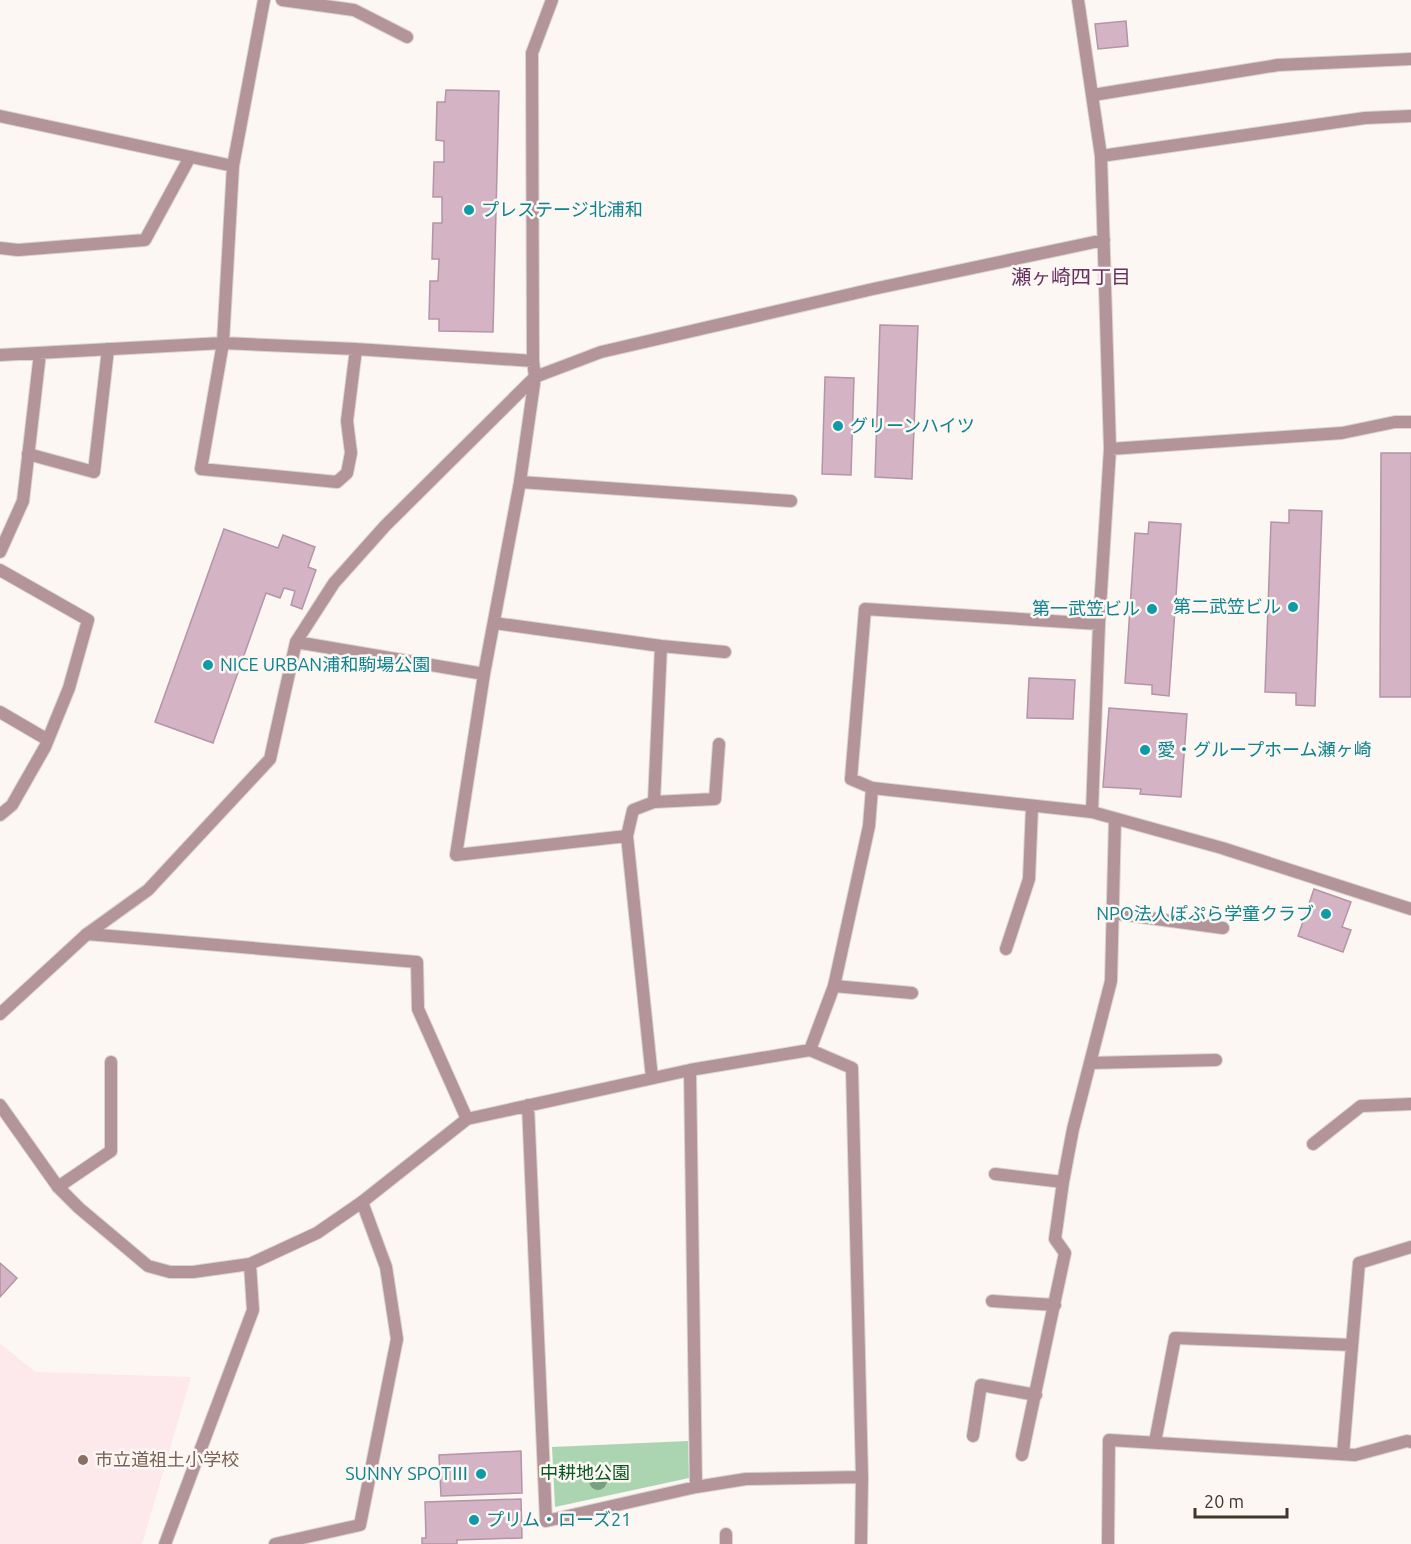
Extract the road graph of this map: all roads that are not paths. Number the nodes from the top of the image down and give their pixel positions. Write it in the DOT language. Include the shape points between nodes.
graph roads {
  1 [pos="264,0"];
  2 [pos="282,0"];
  3 [pos="552,0"];
  4 [pos="1078,0"];
  5 [pos="407,37"];
  6 [pos="1411,59"];
  7 [pos="1093,94"];
  8 [pos="1411,116"];
  9 [pos="0,117"];
  10 [pos="1101,156"];
  11 [pos="190,157"];
  12 [pos="233,166"];
  13 [pos="1104,240"];
  14 [pos="0,248"];
  15 [pos="223,343"];
  16 [pos="108,349"];
  17 [pos="356,349"];
  18 [pos="40,353"];
  19 [pos="0,355"];
  20 [pos="533,361"];
  21 [pos="534,377"];
  22 [pos="1411,422"];
  23 [pos="1110,449"];
  24 [pos="28,454"];
  25 [pos="520,482"];
  26 [pos="791,501"];
  27 [pos="0,552"];
  28 [pos="0,570"];
  29 [pos="494,623"];
  30 [pos="1099,624"];
  31 [pos="296,642"];
  32 [pos="661,646"];
  33 [pos="725,652"];
  34 [pos="484,674"];
  35 [pos="0,712"];
  36 [pos="48,740"];
  37 [pos="719,744"];
  38 [pos="872,788"];
  39 [pos="654,802"];
  40 [pos="1032,807"];
  41 [pos="1092,812"];
  42 [pos="0,815"];
  43 [pos="1115,819"];
  44 [pos="627,836"];
  45 [pos="1411,909"];
  46 [pos="1112,914"];
  47 [pos="1223,928"];
  48 [pos="87,934"];
  49 [pos="1006,949"];
  50 [pos="834,986"];
  51 [pos="912,993"];
  52 [pos="0,1014"];
  53 [pos="810,1050"];
  54 [pos="1216,1060"];
  55 [pos="111,1062"];
  56 [pos="1090,1063"];
  57 [pos="690,1070"];
  58 [pos="652,1078"];
  59 [pos="1411,1104"];
  60 [pos="0,1105"];
  61 [pos="528,1106"];
  62 [pos="467,1119"];
  63 [pos="1313,1144"];
  64 [pos="994,1174"];
  65 [pos="1063,1182"];
  66 [pos="58,1187"];
  67 [pos="362,1202"];
  68 [pos="1411,1247"];
  69 [pos="250,1264"];
  70 [pos="992,1301"];
  71 [pos="1055,1305"];
  72 [pos="1352,1345"];
  73 [pos="1036,1395"];
  74 [pos="973,1436"];
  75 [pos="1155,1442"];
  76 [pos="1411,1442"];
  77 [pos="1343,1454"];
  78 [pos="1022,1455"];
  79 [pos="862,1477"];
  80 [pos="696,1487"];
  81 [pos="165,1544"];
  82 [pos="275,1544"];
  83 [pos="861,1544"];
  84 [pos="1108,1544"];
  1 -- 12 [label="street"];
  2 -- 5 [label="street" via="354,10"];
  3 -- 20 [label="street" via="532,53"];
  4 -- 7 [label="street"];
  6 -- 7 [label="street" via="1278,65"];
  7 -- 10 [label="street"];
  8 -- 10 [label="street" via="1365,118"];
  9 -- 11 [label="street"];
  10 -- 13 [label="street"];
  11 -- 12 [label="street"];
  11 -- 14 [label="street" via="145,240"];
  12 -- 15 [label="street"];
  13 -- 21 [label="street" via="601,351"];
  13 -- 23 [label="street"];
  15 -- 16 [label="street"];
  15 -- 17 [label="street"];
  15 -- 17 [label="street" via="201,469 337,482 347,473 351,453 346,421"];
  16 -- 18 [label="street"];
  16 -- 24 [label="street" via="94,472"];
  17 -- 20 [label="street"];
  18 -- 19 [label="street"];
  18 -- 24 [label="street"];
  20 -- 21 [label="street"];
  21 -- 25 [label="street"];
  21 -- 31 [label="street" via="385,526 334,583"];
  22 -- 23 [label="street" via="1342,433"];
  23 -- 30 [label="street"];
  24 -- 27 [label="street" via="23,501"];
  25 -- 26 [label="street"];
  25 -- 29 [label="street"];
  28 -- 36 [label="street" via="88,620 69,688"];
  29 -- 32 [label="street"];
  29 -- 34 [label="street"];
  30 -- 38 [label="street" via="865,609 851,779"];
  30 -- 41 [label="street"];
  31 -- 34 [label="street"];
  31 -- 48 [label="street" via="270,759 148,890"];
  32 -- 33 [label="street"];
  32 -- 39 [label="street"];
  34 -- 44 [label="street" via="456,855"];
  35 -- 36 [label="street"];
  36 -- 42 [label="street" via="12,805"];
  37 -- 39 [label="street" via="715,799"];
  38 -- 40 [label="street"];
  38 -- 50 [label="street" via="869,826"];
  39 -- 44 [label="street" via="633,810"];
  40 -- 41 [label="street"];
  40 -- 49 [label="street" via="1029,879"];
  41 -- 43 [label="street"];
  43 -- 45 [label="street" via="1222,848"];
  43 -- 46 [label="street"];
  44 -- 58 [label="street"];
  46 -- 47 [label="street"];
  46 -- 56 [label="street" via="1111,981"];
  48 -- 52 [label="street"];
  48 -- 62 [label="street" via="417,962 418,1009"];
  50 -- 51 [label="street"];
  50 -- 53 [label="street"];
  53 -- 57 [label="street"];
  53 -- 79 [label="street" via="852,1068"];
  54 -- 56 [label="street"];
  55 -- 66 [label="street" via="111,1150"];
  56 -- 65 [label="street"];
  57 -- 58 [label="street"];
  57 -- 80 [label="street"];
  58 -- 61 [label="street"];
  59 -- 63 [label="street" via="1361,1106"];
  60 -- 66 [label="street"];
  61 -- 62 [label="street"];
  61 -- 80 [label="street" via="546,1521"];
  62 -- 67 [label="street"];
  64 -- 65 [label="street"];
  65 -- 71 [label="street" via="1055,1239 1065,1253"];
  66 -- 69 [label="street" via="148,1266 170,1272 193,1272"];
  67 -- 69 [label="street" via="316,1233"];
  67 -- 82 [label="street" via="386,1267 397,1339 360,1525"];
  68 -- 72 [label="street" via="1359,1263"];
  69 -- 81 [label="street" via="253,1310"];
  70 -- 71 [label="street"];
  71 -- 73 [label="street"];
  72 -- 75 [label="street" via="1175,1338"];
  72 -- 77 [label="street"];
  73 -- 74 [label="street" via="981,1385"];
  73 -- 78 [label="street"];
  75 -- 77 [label="street"];
  75 -- 84 [label="street" via="1109,1440"];
  76 -- 77 [label="street" via="1355,1455"];
  79 -- 80 [label="street" via="746,1479"];
  79 -- 83 [label="street"];
}
